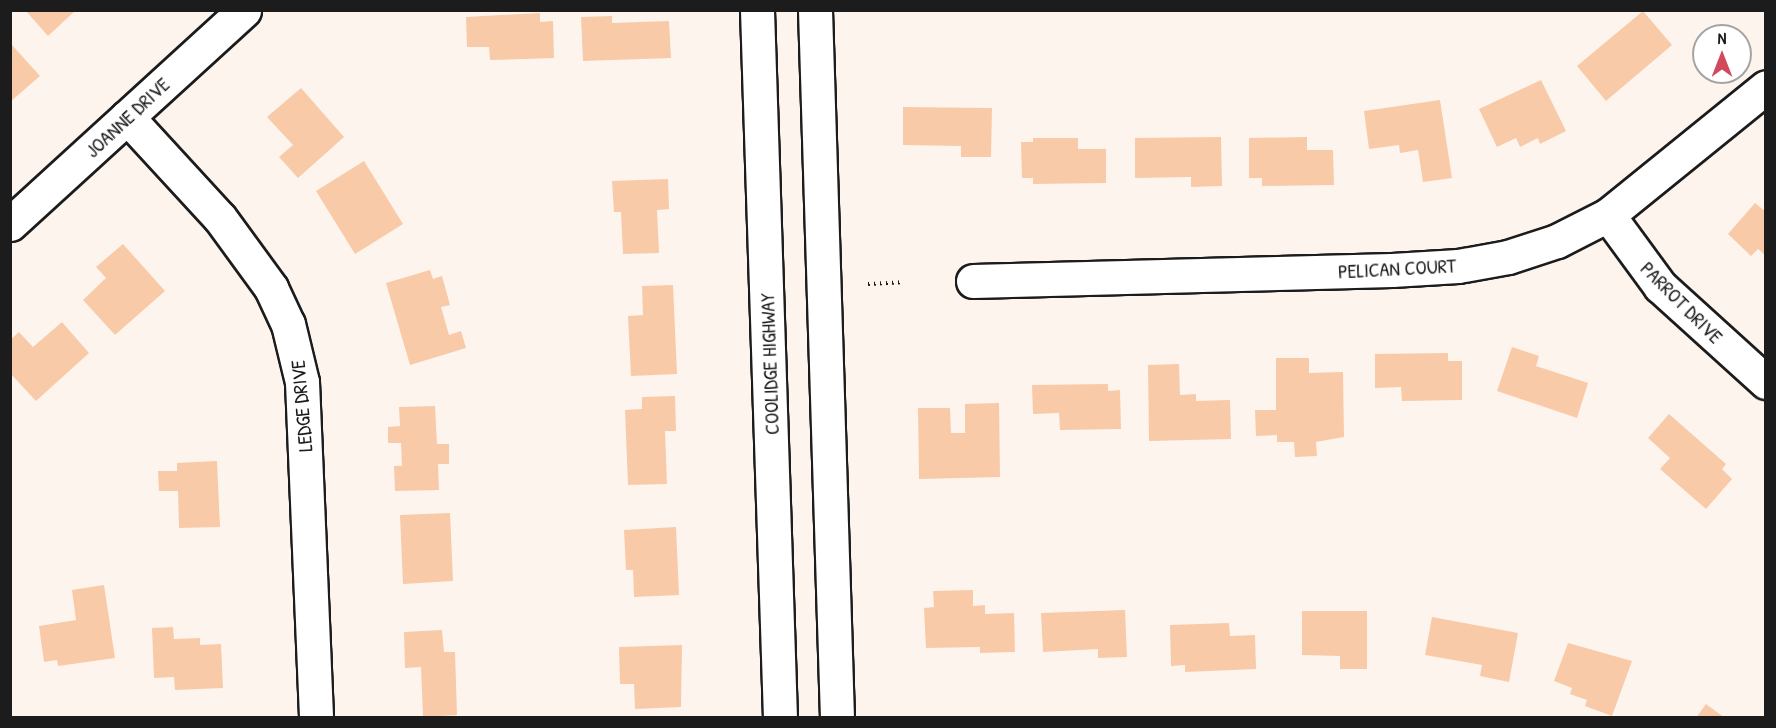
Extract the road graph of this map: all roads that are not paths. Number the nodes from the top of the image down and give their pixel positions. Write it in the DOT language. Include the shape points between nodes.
graph roads {
  1 [pos="244,10"];
  2 [pos="757,10"];
  3 [pos="815,10"];
  4 [pos="1766,87"];
  5 [pos="127,117"];
  6 [pos="1608,214"];
  7 [pos="10,224"];
  8 [pos="973,281"];
  9 [pos="1766,381"];
  10 [pos="316,717"];
  11 [pos="780,717"];
  12 [pos="837,717"];
  1 -- 5 [label="street, JOANNE DRIVE"];
  2 -- 11 [label="street, COOLIDGE HIGHWAY"];
  3 -- 12 [label="street"];
  4 -- 6 [label="street, PELICAN COURT"];
  5 -- 7 [label="street, JOANNE DRIVE"];
  5 -- 10 [label="street, LEDGE DRIVE" via="220,218 271,288 288,324 302,382"];
  6 -- 8 [label="street, PELICAN COURT" via="1557,241 1508,257 1458,266"];
  6 -- 9 [label="street, PARROT DRIVE" via="1660,286"];
}
